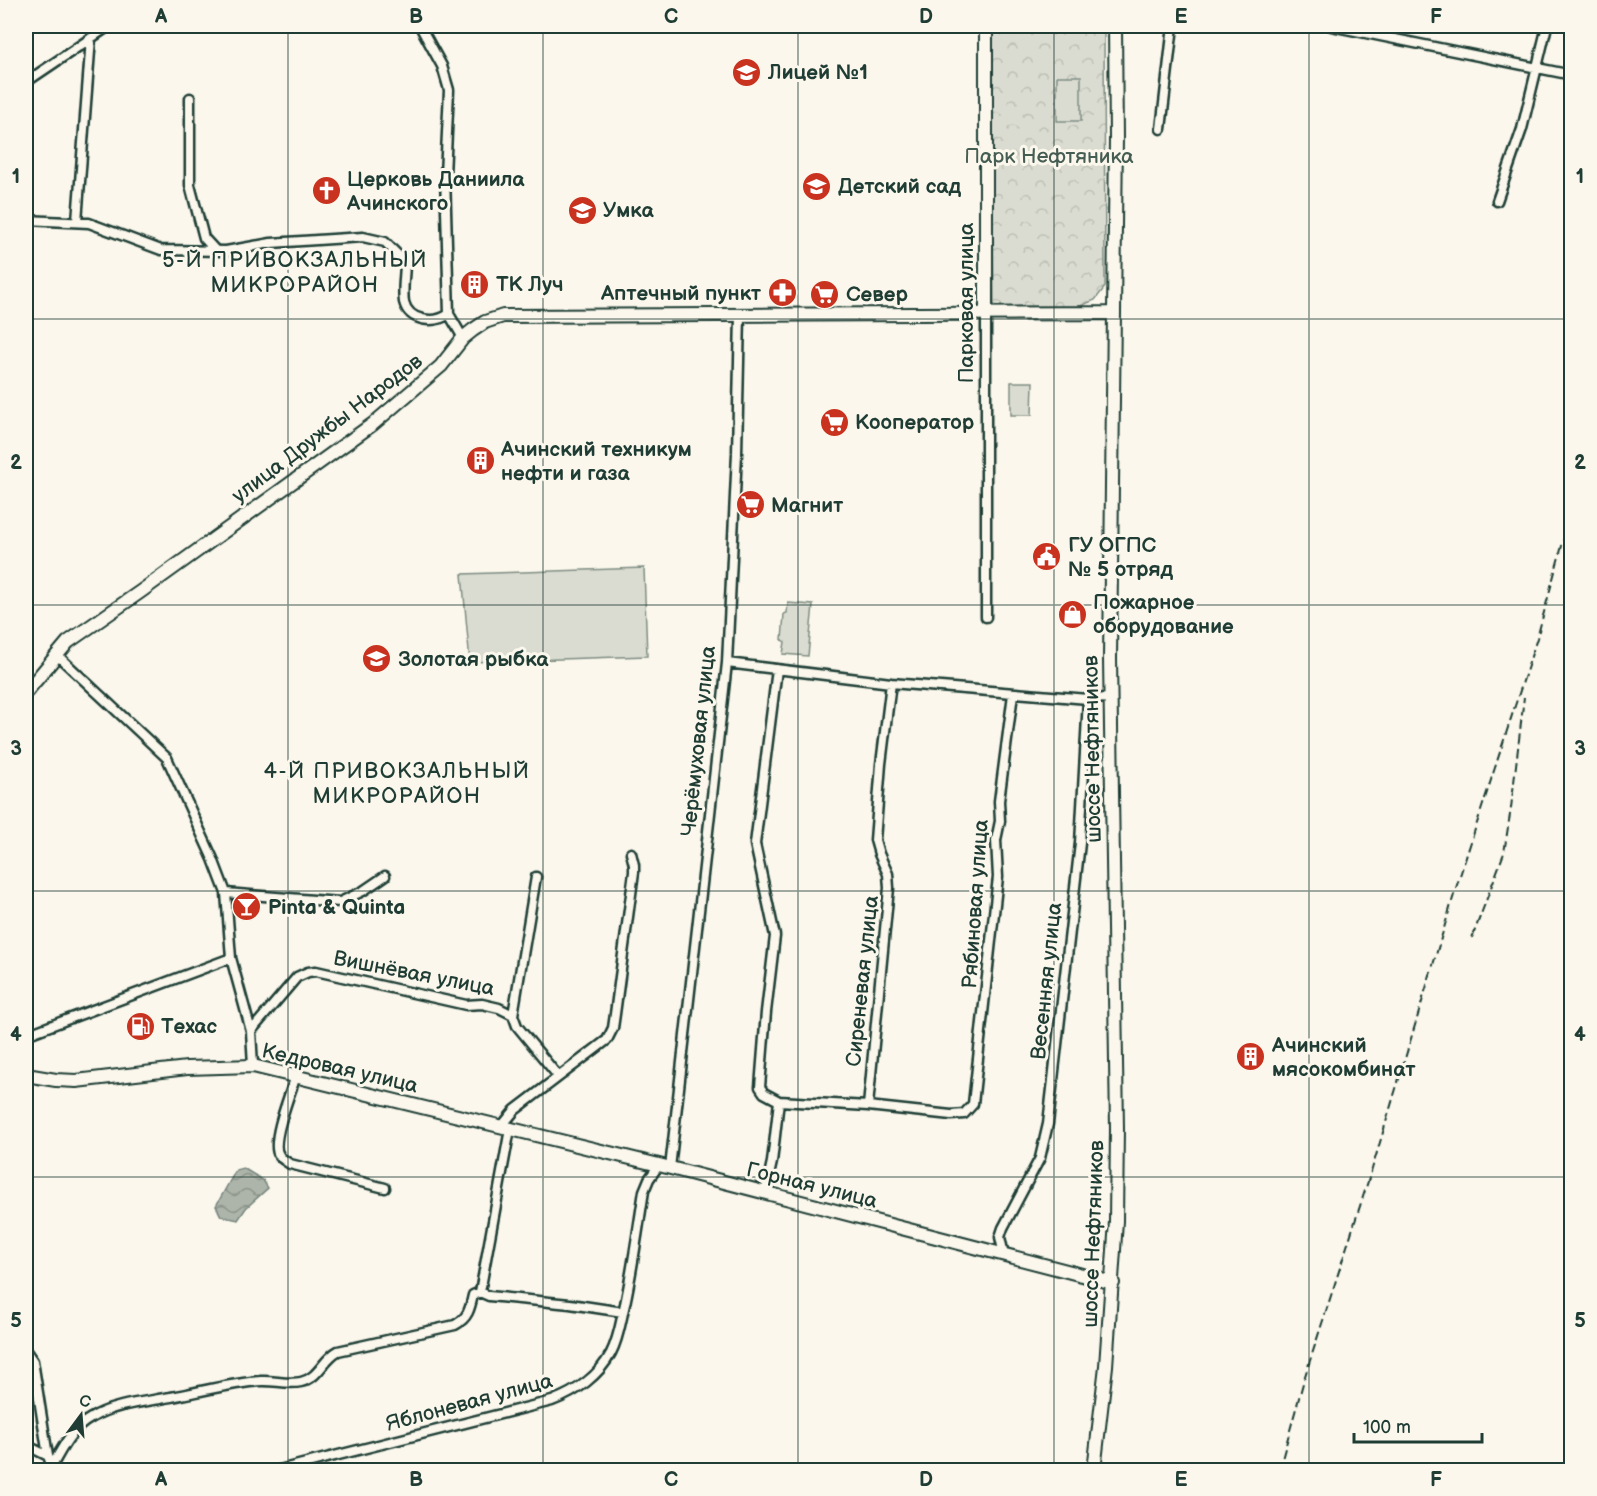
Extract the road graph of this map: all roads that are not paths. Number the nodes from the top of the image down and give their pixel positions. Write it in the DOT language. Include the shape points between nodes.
graph roads {
  1 [pos="109,26"];
  2 [pos="420,26"];
  3 [pos="986,26"];
  4 [pos="1115,26"];
  5 [pos="1173,26"];
  6 [pos="1331,26"];
  7 [pos="1547,26"];
  8 [pos="91,38"];
  9 [pos="1538,67"];
  10 [pos="1572,75"];
  11 [pos="26,82"];
  12 [pos="190,98"];
  13 [pos="1161,129"];
  14 [pos="1497,201"];
  15 [pos="26,220"];
  16 [pos="77,221"];
  17 [pos="215,250"];
  18 [pos="1114,313"];
  19 [pos="449,314"];
  20 [pos="986,314"];
  21 [pos="740,315"];
  22 [pos="463,338"];
  23 [pos="986,617"];
  24 [pos="57,654"];
  25 [pos="727,663"];
  26 [pos="777,669"];
  27 [pos="891,683"];
  28 [pos="26,692"];
  29 [pos="1013,694"];
  30 [pos="1111,698"];
  31 [pos="1088,699"];
  32 [pos="631,854"];
  33 [pos="385,876"];
  34 [pos="536,877"];
  35 [pos="226,893"];
  36 [pos="231,958"];
  37 [pos="513,1015"];
  38 [pos="251,1031"];
  39 [pos="26,1035"];
  40 [pos="253,1066"];
  41 [pos="26,1075"];
  42 [pos="296,1076"];
  43 [pos="558,1076"];
  44 [pos="779,1101"];
  45 [pos="868,1106"];
  46 [pos="506,1128"];
  47 [pos="664,1167"];
  48 [pos="386,1188"];
  49 [pos="765,1192"];
  50 [pos="1004,1255"];
  51 [pos="1113,1283"];
  52 [pos="480,1292"];
  53 [pos="623,1311"];
  54 [pos="26,1352"];
  55 [pos="26,1445"];
  56 [pos="48,1456"];
  57 [pos="53,1468"];
  58 [pos="279,1470"];
  59 [pos="1094,1470"];
  1 -- 8 [label="street"];
  2 -- 19 [label="street" via="442,66 449,90 445,175"];
  3 -- 20 [label="street, Парковая улица"];
  4 -- 18 [label="street, шоссе Нефтяников"];
  5 -- 13 [label="street"];
  6 -- 9 [label="street"];
  7 -- 9 [label="street"];
  8 -- 11 [label="street"];
  8 -- 16 [label="street"];
  9 -- 10 [label="street"];
  9 -- 14 [label="street"];
  12 -- 17 [label="street" via="190,185 204,238"];
  15 -- 16 [label="street"];
  16 -- 17 [label="street" via="160,250"];
  17 -- 19 [label="street" via="350,237 385,242 405,262 404,301 411,313 434,321"];
  18 -- 20 [label="street, улица Дружбы Народов"];
  18 -- 30 [label="street, шоссе Нефтяников"];
  19 -- 22 [label="street"];
  20 -- 21 [label="street, улица Дружбы Народов"];
  20 -- 23 [label="street, Парковая улица"];
  21 -- 22 [label="street, улица Дружбы Народов" via="503,316 485,322"];
  21 -- 25 [label="street, Черёмуховая улица"];
  22 -- 24 [label="street, улица Дружбы Народов" via="441,366 372,424 68,642"];
  24 -- 28 [label="street, улица Дружбы Народов"];
  24 -- 35 [label="street" via="167,758"];
  25 -- 26 [label="street"];
  25 -- 47 [label="street, Черёмуховая улица"];
  26 -- 27 [label="street"];
  26 -- 44 [label="street" via="755,844 775,936 760,1080 764,1094"];
  27 -- 29 [label="street"];
  27 -- 45 [label="street, Сиреневая улица" via="876,840 889,888"];
  29 -- 31 [label="street"];
  29 -- 45 [label="street, Рябиновая улица" via="999,801 998,877 975,1098 964,1114 951,1115"];
  30 -- 31 [label="street"];
  30 -- 51 [label="street, шоссе Нефтяников" via="1117,1128"];
  31 -- 50 [label="street, Весенняя улица" via="1080,843 1048,1124 1043,1152 1003,1228 1000,1237"];
  32 -- 43 [label="street" via="634,872 613,1028 607,1040"];
  33 -- 35 [label="street" via="340,902"];
  34 -- 37 [label="street"];
  35 -- 36 [label="street"];
  36 -- 38 [label="street"];
  36 -- 39 [label="street"];
  37 -- 38 [label="street, Вишнёвая улица" via="482,1004 466,1005 316,971 297,977"];
  37 -- 43 [label="street, Вишнёвая улица" via="517,1026"];
  38 -- 40 [label="street"];
  40 -- 41 [label="street, Кедровая улица" via="188,1068 76,1081"];
  40 -- 42 [label="street, Кедровая улица"];
  42 -- 46 [label="street, Кедровая улица"];
  42 -- 48 [label="street" via="277,1137 279,1156 290,1164"];
  43 -- 46 [label="street" via="515,1110"];
  44 -- 45 [label="street"];
  44 -- 49 [label="street"];
  46 -- 47 [label="street, Горная улица"];
  46 -- 52 [label="street"];
  47 -- 49 [label="street, Горная улица"];
  47 -- 53 [label="street, Черёмуховая улица" via="649,1179 644,1191"];
  49 -- 50 [label="street, Горная улица"];
  50 -- 51 [label="street, Горная улица"];
  51 -- 59 [label="street, шоссе Нефтяников"];
  52 -- 53 [label="street"];
  52 -- 57 [label="street" via="473,1295 464,1321 338,1351 304,1382 262,1381 116,1408 92,1418 68,1436"];
  53 -- 58 [label="street, Яблоневая улица" via="619,1333 604,1364 565,1396"];
  54 -- 56 [label="street" via="33,1361"];
  55 -- 56 [label="street"];
  56 -- 57 [label="street"];
}
